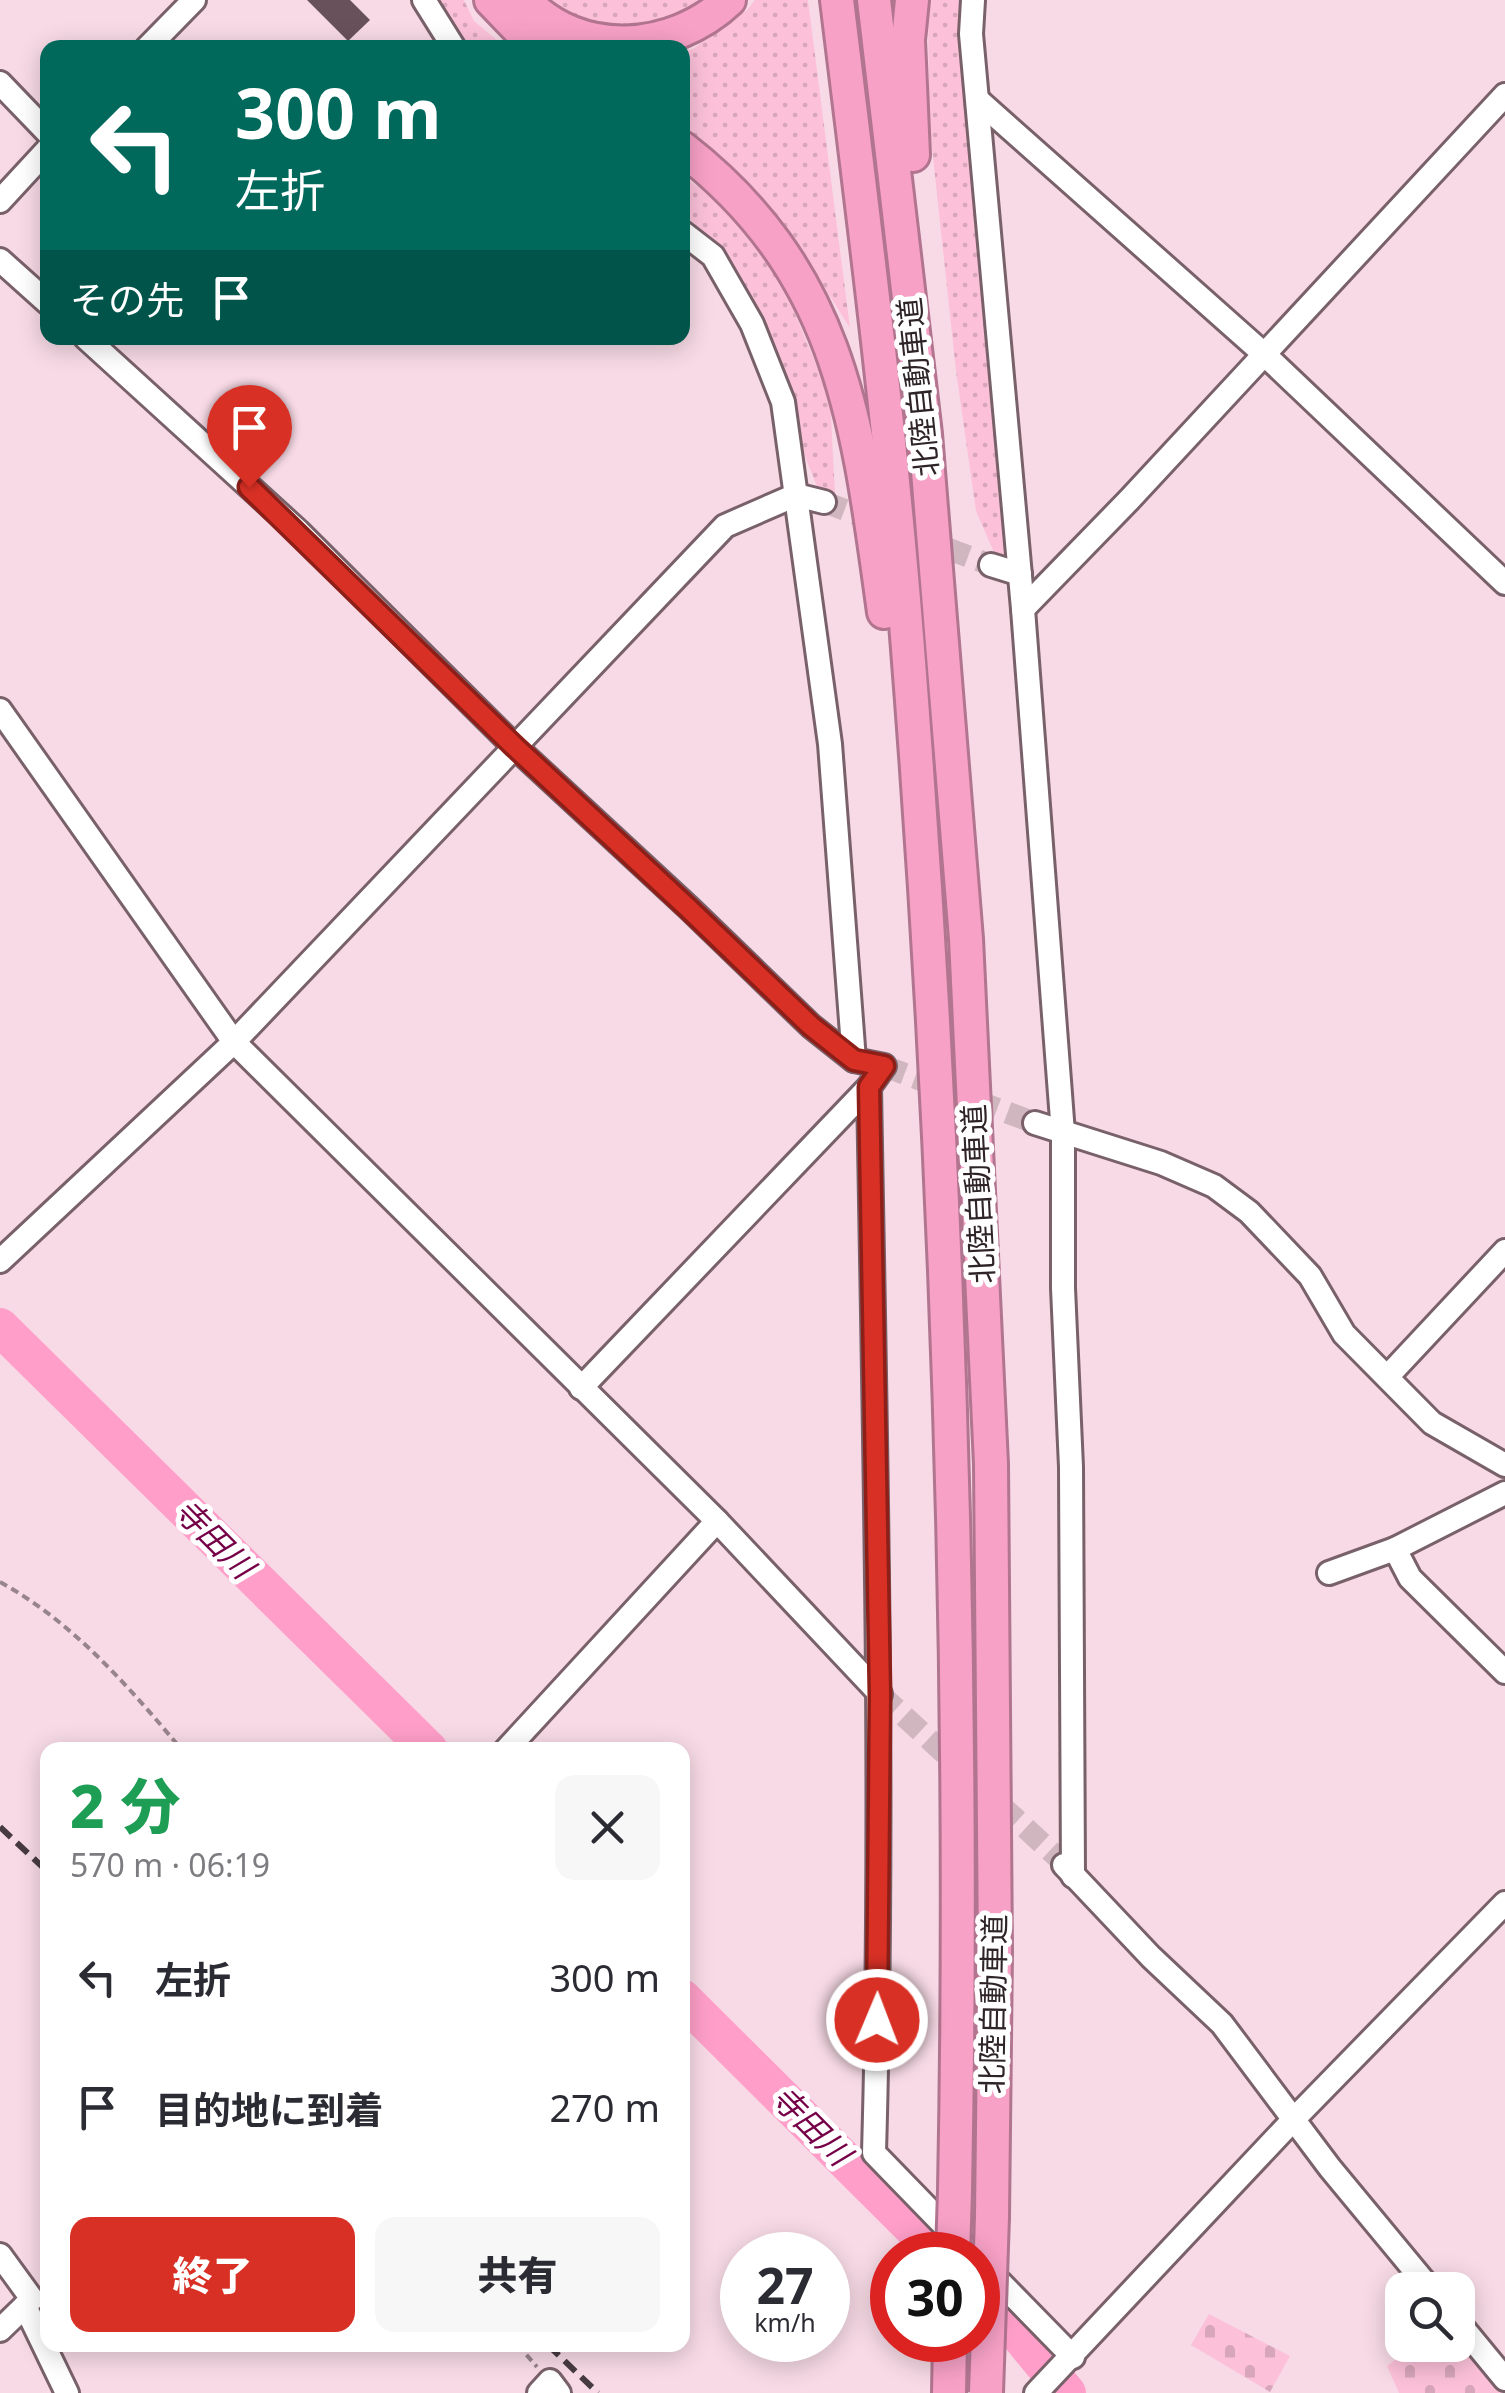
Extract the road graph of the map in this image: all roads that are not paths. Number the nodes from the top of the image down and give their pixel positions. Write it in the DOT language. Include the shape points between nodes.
graph roads {
  1 [pos="194,0"];
  2 [pos="424,0"];
  3 [pos="491,0"];
  4 [pos="524,0"];
  5 [pos="729,0"];
  6 [pos="837,0"];
  7 [pos="874,0"];
  8 [pos="912,0"];
  9 [pos="973,0"];
  10 [pos="155,40"];
  11 [pos="449,40"];
  12 [pos="528,40"];
  13 [pos="599,40"];
  14 [pos="654,40"];
  15 [pos="0,83"];
  16 [pos="1505,95"];
  17 [pos="979,101"];
  18 [pos="40,125"];
  19 [pos="690,155"];
  20 [pos="40,158"];
  21 [pos="0,200"];
  22 [pos="690,238"];
  23 [pos="0,260"];
  24 [pos="40,296"];
  25 [pos="94,345"];
  26 [pos="1264,354"];
  27 [pos="796,495"];
  28 [pos="824,502"];
  29 [pos="991,565"];
  30 [pos="1020,574"];
  31 [pos="1505,583"];
  32 [pos="1023,609"];
  33 [pos="945,654"];
  34 [pos="0,710"];
  35 [pos="514,746"];
  36 [pos="929,948"];
  37 [pos="234,1042"];
  38 [pos="854,1060"];
  39 [pos="869,1087"];
  40 [pos="1035,1122"];
  41 [pos="1062,1133"];
  42 [pos="1505,1251"];
  43 [pos="0,1262"];
  44 [pos="1388,1376"];
  45 [pos="581,1388"];
  46 [pos="1505,1465"];
  47 [pos="1505,1493"];
  48 [pos="717,1521"];
  49 [pos="1394,1549"];
  50 [pos="1329,1573"];
  51 [pos="1505,1672"];
  52 [pos="880,1694"];
  53 [pos="513,1742"];
  54 [pos="1505,1903"];
  55 [pos="1293,2120"];
  56 [pos="951,2232"];
  57 [pos="953,2232"];
  58 [pos="0,2256"];
  59 [pos="1416,2272"];
  60 [pos="1000,2283"];
  61 [pos="35,2297"];
  62 [pos="0,2330"];
  63 [pos="1475,2343"];
  64 [pos="53,2352"];
  65 [pos="1073,2358"];
  66 [pos="949,2362"];
  67 [pos="1505,2379"];
  68 [pos="67,2393"];
  69 [pos="948,2393"];
  70 [pos="986,2393"];
  71 [pos="1036,2393"];
  1 -- 10 [label="street"];
  2 -- 11 [label="street"];
  3 -- 12 [label="highway"];
  4 -- 13 [label="highway" via="560,27"];
  5 -- 14 [label="highway" via="693,26"];
  6 -- 36 [label="highway, 北陸自動車道" via="888,437"];
  7 -- 33 [label="highway, 北陸自動車道"];
  8 -- 33 [label="highway" via="914,188 945,578"];
  9 -- 17 [label="street"];
  15 -- 18 [label="street"];
  16 -- 26 [label="street"];
  17 -- 26 [label="street"];
  17 -- 30 [label="street"];
  19 -- 36 [label="highway" via="738,196 773,239 811,300 842,376 868,500"];
  20 -- 21 [label="street"];
  22 -- 27 [label="street" via="713,256 752,324 782,402"];
  23 -- 24 [label="street"];
  25 -- 35 [label="street" via="298,531"];
  26 -- 31 [label="street"];
  26 -- 32 [label="street"];
  27 -- 28 [label="street"];
  27 -- 35 [label="street" via="725,526"];
  27 -- 38 [label="street" via="830,744"];
  29 -- 30 [label="street"];
  30 -- 32 [label="street"];
  32 -- 41 [label="street"];
  33 -- 70 [label="highway, 北陸自動車道, bridge" via="991,1464 995,1894"];
  34 -- 37 [label="street"];
  35 -- 37 [label="street"];
  35 -- 38 [label="street"];
  36 -- 57 [label="highway, 北陸自動車道, bridge" via="953,1459 960,1951"];
  37 -- 43 [label="street"];
  37 -- 45 [label="street"];
  38 -- 39 [label="street" via="884,1066"];
  39 -- 45 [label="street"];
  39 -- 52 [label="street"];
  40 -- 41 [label="street"];
  41 -- 44 [label="street" via="1161,1163 1237,1203 1310,1276 1344,1334"];
  41 -- 55 [label="street" via="1071,1467 1066,1867 1222,2024"];
  42 -- 44 [label="street"];
  44 -- 46 [label="street" via="1432,1423"];
  45 -- 48 [label="street"];
  47 -- 49 [label="street"];
  48 -- 52 [label="street"];
  48 -- 53 [label="street"];
  49 -- 50 [label="street"];
  49 -- 51 [label="street" via="1410,1578"];
  52 -- 56 [label="street" via="874,2153"];
  54 -- 55 [label="street"];
  55 -- 59 [label="street"];
  55 -- 65 [label="street"];
  58 -- 61 [label="street"];
  60 -- 65 [label="street"];
  61 -- 62 [label="street"];
  63 -- 67 [label="street"];
  64 -- 68 [label="street"];
  65 -- 71 [label="street"];
  66 -- 69 [label="highway"];
}
